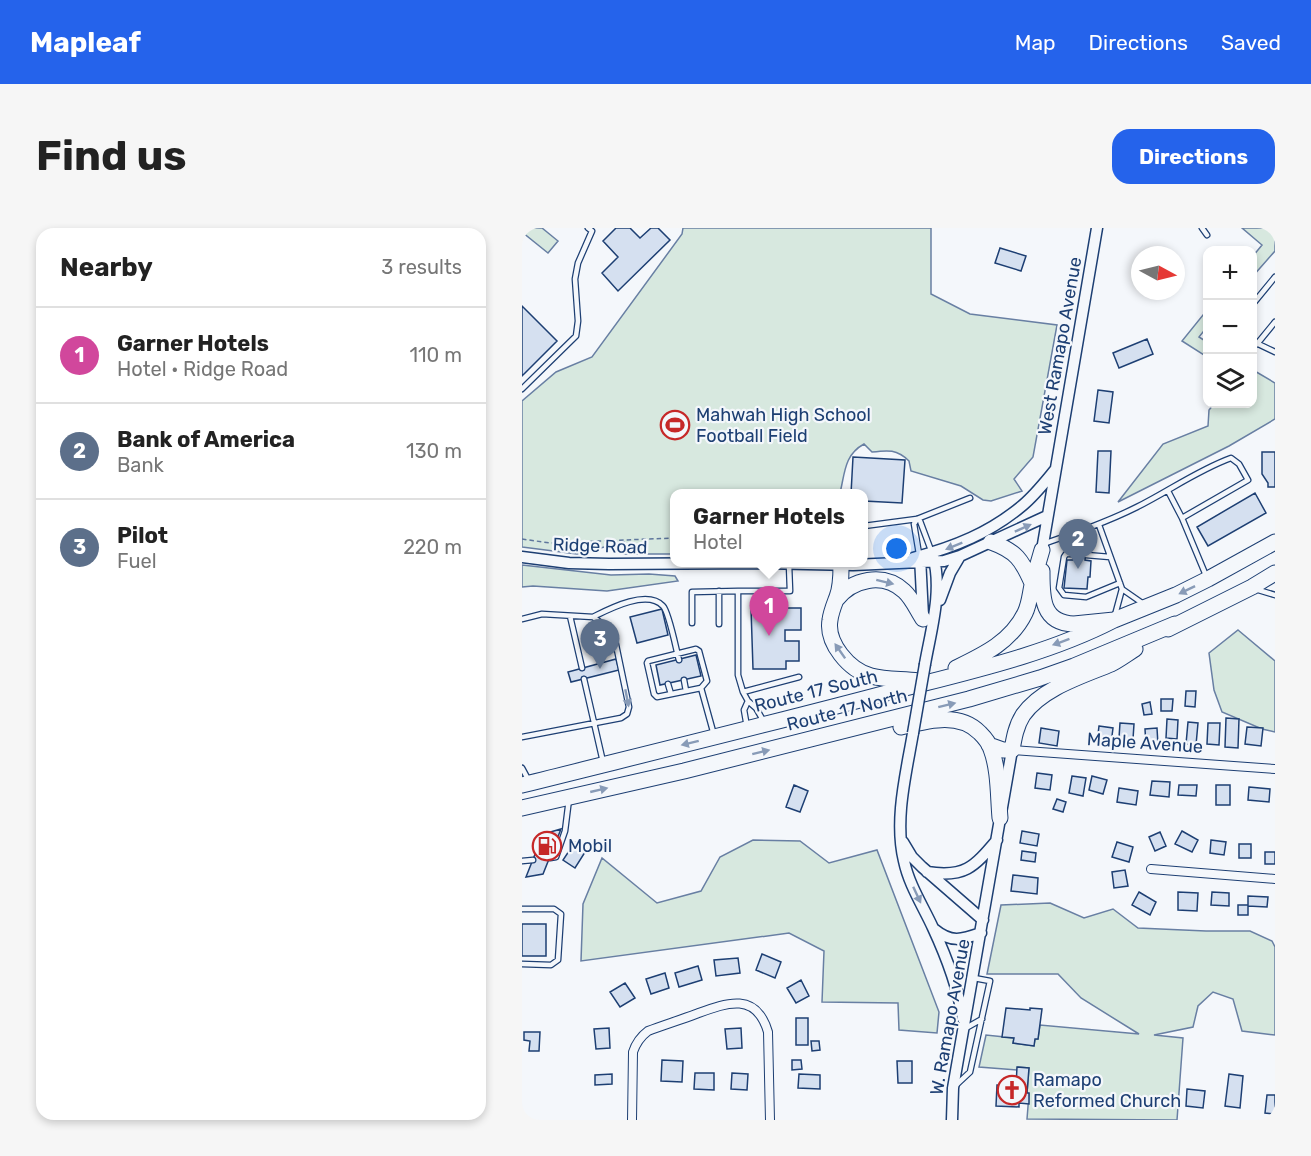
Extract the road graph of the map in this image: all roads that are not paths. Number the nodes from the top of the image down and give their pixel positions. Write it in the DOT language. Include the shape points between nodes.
graph roads {
  1 [pos="588,228"];
  2 [pos="1097,228"];
  3 [pos="1202,228"];
  4 [pos="1207,235"];
  5 [pos="1275,278"];
  6 [pos="1256,300"];
  7 [pos="1275,322"];
  8 [pos="1257,341"];
  9 [pos="1257,344"];
  10 [pos="1275,352"];
  11 [pos="522,389"];
  12 [pos="1056,469"];
  13 [pos="1168,491"];
  14 [pos="970,498"];
  15 [pos="1047,516"];
  16 [pos="1182,518"];
  17 [pos="916,519"];
  18 [pos="868,525"];
  19 [pos="1099,525"];
  20 [pos="991,542"];
  21 [pos="1275,542"];
  22 [pos="1043,547"];
  23 [pos="1073,554"];
  24 [pos="1086,555"];
  25 [pos="522,556"];
  26 [pos="960,556"];
  27 [pos="933,557"];
  28 [pos="1110,557"];
  29 [pos="920,559"];
  30 [pos="670,563"];
  31 [pos="868,564"];
  32 [pos="789,567"];
  33 [pos="841,567"];
  34 [pos="1275,573"];
  35 [pos="1208,579"];
  36 [pos="1032,583"];
  37 [pos="1120,583"];
  38 [pos="1250,588"];
  39 [pos="1122,589"];
  40 [pos="719,591"];
  41 [pos="738,591"];
  42 [pos="1275,595"];
  43 [pos="836,600"];
  44 [pos="1147,606"];
  45 [pos="570,616"];
  46 [pos="593,617"];
  47 [pos="522,619"];
  48 [pos="1114,620"];
  49 [pos="692,623"];
  50 [pos="719,624"];
  51 [pos="927,624"];
  52 [pos="1175,624"];
  53 [pos="678,657"];
  54 [pos="582,668"];
  55 [pos="799,677"];
  56 [pos="584,679"];
  57 [pos="684,680"];
  58 [pos="930,682"];
  59 [pos="668,684"];
  60 [pos="701,688"];
  61 [pos="686,691"];
  62 [pos="743,692"];
  63 [pos="671,694"];
  64 [pos="748,701"];
  65 [pos="594,723"];
  66 [pos="766,724"];
  67 [pos="747,729"];
  68 [pos="522,737"];
  69 [pos="715,737"];
  70 [pos="809,740"];
  71 [pos="989,745"];
  72 [pos="1012,750"];
  73 [pos="604,765"];
  74 [pos="522,768"];
  75 [pos="1275,769"];
  76 [pos="526,784"];
  77 [pos="569,797"];
  78 [pos="522,808"];
  79 [pos="1000,818"];
  80 [pos="902,839"];
  81 [pos="997,839"];
  82 [pos="550,858"];
  83 [pos="533,860"];
  84 [pos="522,861"];
  85 [pos="1151,869"];
  86 [pos="927,872"];
  87 [pos="1275,879"];
  88 [pos="522,909"];
  89 [pos="983,920"];
  90 [pos="933,929"];
  91 [pos="981,933"];
  92 [pos="522,964"];
  93 [pos="973,977"];
  94 [pos="982,1018"];
  95 [pos="964,1029"];
  96 [pos="954,1088"];
  97 [pos="632,1120"];
  98 [pos="770,1120"];
  99 [pos="952,1120"];
  1 -- 11 [label="lane" via="592,231 575,279 576,336"];
  2 -- 12 [label="street, West Ramapo Avenue"];
  3 -- 4 [label="lane"];
  5 -- 6 [label="lane"];
  7 -- 8 [label="lane"];
  9 -- 10 [label="lane"];
  12 -- 15 [label="street, West Ramapo Avenue"];
  12 -- 27 [label="street, one-way" via="1025,504 993,526"];
  13 -- 16 [label="lane"];
  13 -- 16 [label="lane" via="1231,458 1248,480"];
  13 -- 19 [label="lane"];
  14 -- 17 [label="lane"];
  20 -- 15 [label="street, one-way"];
  15 -- 22 [label="street, West Ramapo Avenue"];
  16 -- 35 [label="lane"];
  17 -- 18 [label="lane"];
  17 -- 27 [label="lane"];
  17 -- 29 [label="lane"];
  19 -- 22 [label="lane"];
  19 -- 28 [label="lane"];
  20 -- 26 [label="street"];
  20 -- 36 [label="highway" via="1017,555"];
  21 -- 35 [label="highway, Route 17 South"];
  22 -- 36 [label="highway"];
  22 -- 48 [label="highway" via="1042,598 1052,617 1068,624"];
  23 -- 37 [label="lane" via="1064,557 1059,588 1064,595 1086,597"];
  24 -- 28 [label="lane"];
  25 -- 30 [label="street, Ridge Road" via="570,563"];
  26 -- 27 [label="street" via="944,561"];
  26 -- 51 [label="street"];
  27 -- 29 [label="street"];
  27 -- 51 [label="street" via="936,589"];
  28 -- 37 [label="lane"];
  29 -- 31 [label="street, Ridge Road"];
  29 -- 51 [label="street"];
  32 -- 41 [label="lane" via="790,591"];
  33 -- 43 [label="highway"];
  34 -- 38 [label="highway"];
  35 -- 44 [label="highway, Route 17 South, one-way"];
  36 -- 58 [label="highway" via="1025,614 1008,637"];
  37 -- 39 [label="lane"];
  38 -- 42 [label="lane"];
  38 -- 52 [label="highway"];
  39 -- 44 [label="lane"];
  39 -- 48 [label="lane"];
  40 -- 41 [label="lane"];
  40 -- 49 [label="lane" via="692,592"];
  40 -- 50 [label="lane"];
  41 -- 62 [label="lane" via="738,675"];
  43 -- 51 [label="highway, one-way" via="855,584 884,581 905,592"];
  58 -- 43 [label="highway, one-way" via="872,676 848,662 830,632"];
  44 -- 48 [label="highway, Route 17 South"];
  45 -- 46 [label="lane"];
  45 -- 47 [label="lane" via="542,614"];
  45 -- 54 [label="lane"];
  46 -- 53 [label="lane" via="641,599 656,600 665,607"];
  46 -- 65 [label="lane, one-way" via="607,627 615,640 630,707 621,718"];
  48 -- 58 [label="highway, Route 17 South, one-way" via="1033,652"];
  51 -- 80 [label="street, bridge" via="925,664 901,811"];
  70 -- 52 [label="highway, Route 17 North, one-way" via="1022,683"];
  52 -- 72 [label="highway" via="1113,663 1036,701 1020,720"];
  53 -- 60 [label="lane" via="699,651 707,681"];
  53 -- 63 [label="lane" via="647,663 654,694"];
  55 -- 62 [label="lane"];
  56 -- 65 [label="lane"];
  57 -- 61 [label="lane"];
  58 -- 66 [label="highway, Route 17 South"];
  59 -- 63 [label="lane"];
  60 -- 61 [label="lane"];
  60 -- 69 [label="lane"];
  61 -- 63 [label="lane"];
  62 -- 64 [label="lane"];
  64 -- 66 [label="lane"];
  64 -- 67 [label="lane" via="744,710"];
  65 -- 68 [label="lane"];
  65 -- 73 [label="lane"];
  66 -- 67 [label="highway, Route 17 South"];
  67 -- 69 [label="highway, Route 17 South"];
  69 -- 73 [label="highway, Route 17 South, one-way"];
  70 -- 71 [label="highway" via="946,720 971,727"];
  77 -- 70 [label="highway, Route 17 North, one-way"];
  71 -- 72 [label="highway"];
  71 -- 79 [label="highway" via="994,758"];
  72 -- 75 [label="street, Maple Avenue"];
  72 -- 79 [label="street"];
  73 -- 76 [label="highway, Route 17 South"];
  74 -- 76 [label="lane"];
  77 -- 78 [label="highway, Route 17 North"];
  77 -- 82 [label="lane" via="566,831 556,857"];
  79 -- 81 [label="street"];
  80 -- 86 [label="street"];
  80 -- 90 [label="street, one-way" via="906,870"];
  81 -- 86 [label="street" via="964,870 946,874"];
  81 -- 89 [label="street"];
  83 -- 84 [label="lane"];
  85 -- 87 [label="street"];
  86 -- 89 [label="street"];
  88 -- 92 [label="lane" via="554,909 561,914 558,960 551,965"];
  89 -- 91 [label="street, W. Ramapo Avenue"];
  90 -- 91 [label="street" via="955,939"];
  90 -- 95 [label="street" via="955,982"];
  91 -- 93 [label="street, W. Ramapo Avenue"];
  93 -- 94 [label="lane" via="990,981"];
  93 -- 95 [label="street, W. Ramapo Avenue"];
  94 -- 95 [label="lane"];
  94 -- 96 [label="lane" via="970,1072"];
  95 -- 96 [label="street, W. Ramapo Avenue"];
  96 -- 99 [label="street, W. Ramapo Avenue"];
  97 -- 98 [label="street" via="633,1052 641,1037 648,1031 737,1003 753,1008 766,1023"];
}
